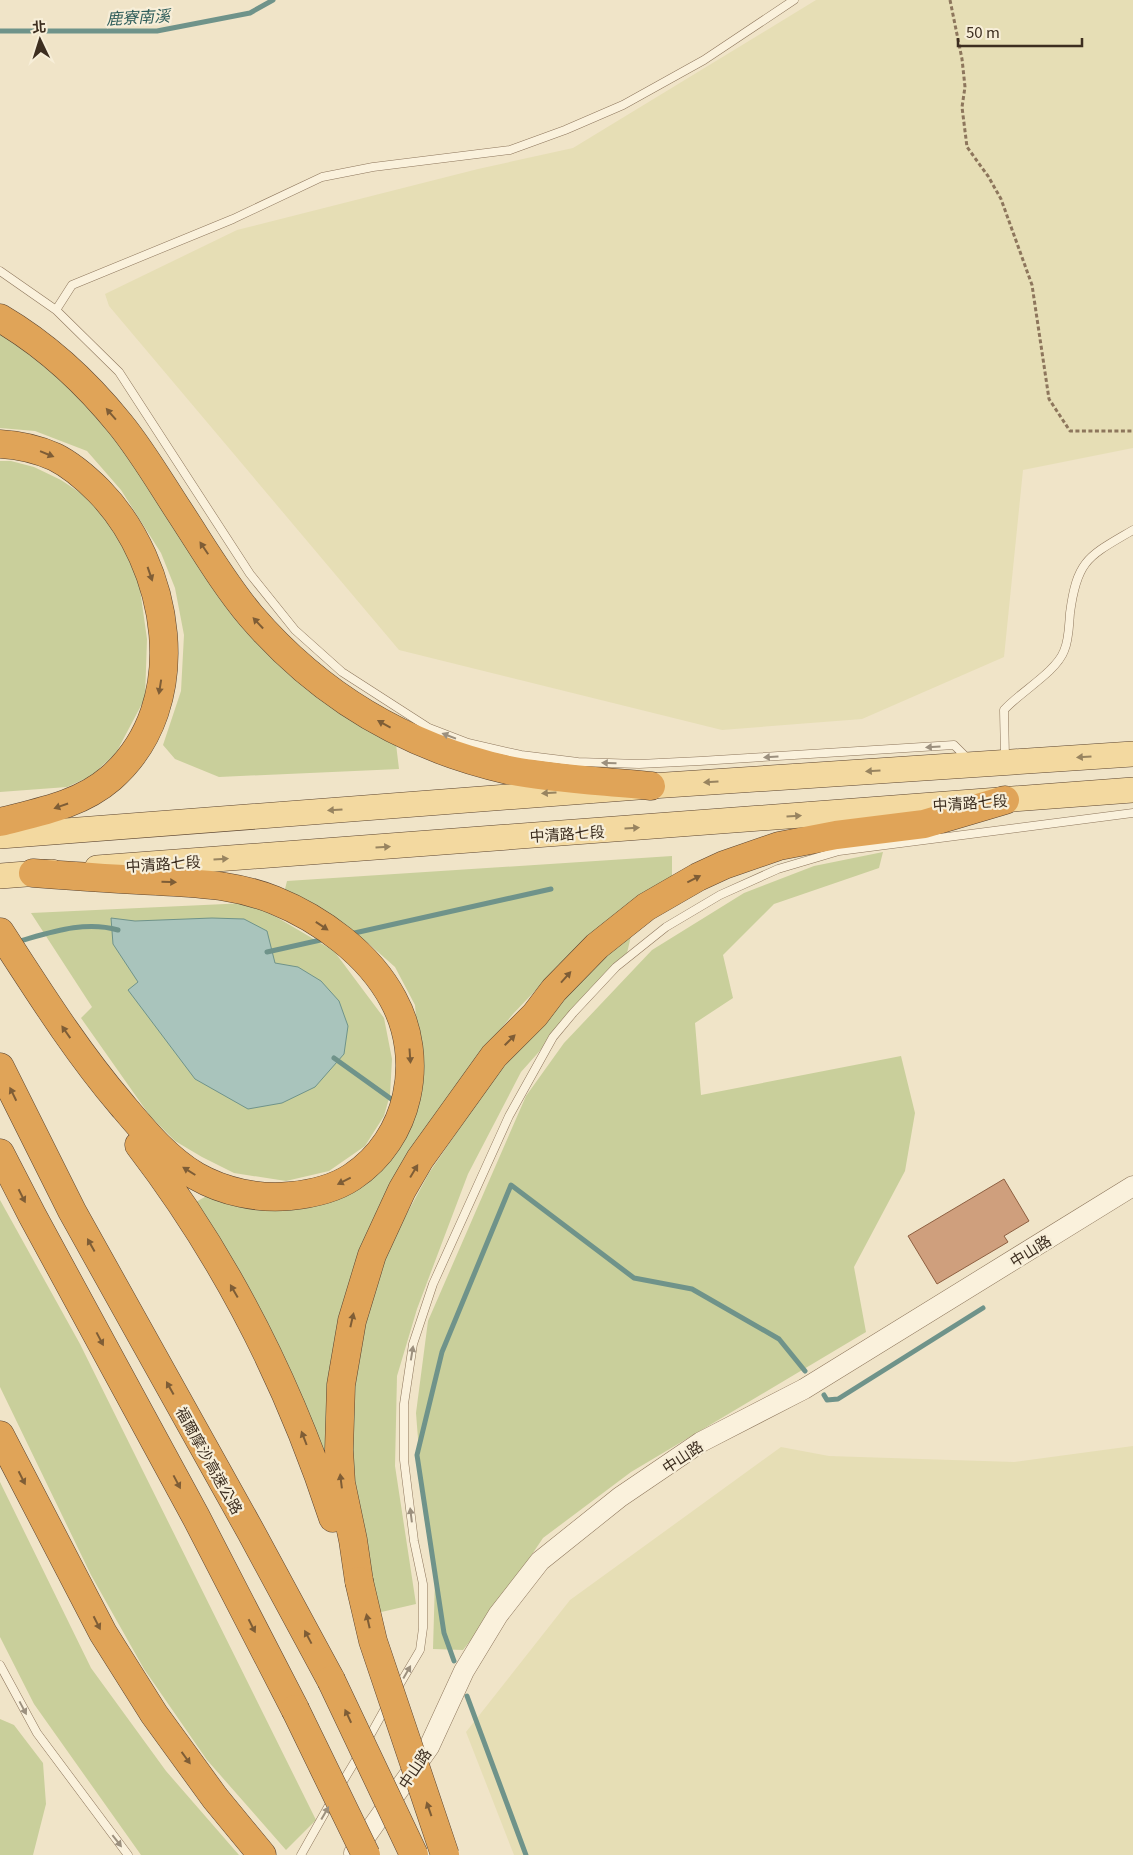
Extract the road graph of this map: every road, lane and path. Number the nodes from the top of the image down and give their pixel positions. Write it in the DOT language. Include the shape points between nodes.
graph roads {
  1 [pos="794,0"];
  2 [pos="950,0"];
  3 [pos="0,272"];
  4 [pos="56,310"];
  5 [pos="0,318"];
  6 [pos="1133,431"];
  7 [pos="0,444"];
  8 [pos="1133,530"];
  9 [pos="1133,754"];
  10 [pos="1006,762"];
  11 [pos="974,765"];
  12 [pos="651,786"];
  13 [pos="1133,790"];
  14 [pos="1005,800"];
  15 [pos="1133,813"];
  16 [pos="0,822"];
  17 [pos="0,836"];
  18 [pos="32,873"];
  19 [pos="0,876"];
  20 [pos="0,932"];
  21 [pos="0,1067"];
  22 [pos="94,1072"];
  23 [pos="0,1153"];
  24 [pos="1133,1186"];
  25 [pos="0,1435"];
  26 [pos="359,1581"];
  27 [pos="0,1666"];
  28 [pos="253,1845"];
  29 [pos="128,1855"];
  30 [pos="301,1855"];
  31 [pos="353,1855"];
  32 [pos="366,1855"];
  33 [pos="414,1855"];
  34 [pos="445,1855"];
  1 -- 4 [label="lane" via="704,60 623,105 565,130 510,150 373,167 322,177 233,220 72,285"];
  2 -- 6 [label="path" via="962,59 965,87 962,107 967,148 1001,200 1032,285 1050,399 1070,431"];
  3 -- 4 [label="lane"];
  11 -- 4 [label="lane, one-way" via="954,746 639,764 578,762 521,755 468,743 429,728 342,672 295,630 250,574 119,372"];
  12 -- 5 [label="highway, one-way" via="508,770 453,754 402,734 355,708 308,672 251,615 120,425 90,389 48,352"];
  7 -- 16 [label="highway, one-way" via="27,447 57,458 93,484 120,514 139,546 152,580 161,616 163,647 161,685 152,719 124,765 80,799"];
  8 -- 10 [label="lane" via="1084,564 1073,588 1064,651 1057,663 1004,710"];
  9 -- 10 [label="main road, one-way"];
  10 -- 11 [label="main road"];
  11 -- 12 [label="main road, one-way"];
  12 -- 17 [label="main road, one-way"];
  13 -- 14 [label="main road, 中清路七段"];
  18 -- 14 [label="main road, 中清路七段, one-way"];
  26 -- 14 [label="highway, one-way" via="341,1483 339,1450 341,1385 354,1313 372,1255 402,1190 494,1056 597,946 646,907 698,877 779,846 836,834 924,824"];
  30 -- 15 [label="lane, one-way" via="420,1650 423,1584 404,1460 404,1404 413,1344 434,1284 509,1116 553,1037 572,1013 616,967 666,928 720,895 778,869 839,851"];
  18 -- 19 [label="main road, 中清路七段"];
  18 -- 22 [label="highway, one-way" via="198,882 255,893 282,903 330,931 366,963 392,997 410,1050 405,1105 378,1154 365,1167 335,1186 284,1197 232,1191 184,1168 146,1134"];
  22 -- 20 [label="highway, one-way"];
  33 -- 21 [label="highway, 福爾摩沙高速公路, one-way, bridge" via="331,1680 72,1211"];
  26 -- 22 [label="highway, one-way" via="346,1557 293,1408 255,1328 202,1235 121,1122"];
  23 -- 32 [label="highway, one-way, bridge" via="196,1517"];
  24 -- 31 [label="street, 中山路" via="804,1389 701,1442 620,1498 540,1561 498,1615 464,1671 429,1747"];
  25 -- 28 [label="highway, one-way" via="103,1633 154,1714 214,1798"];
  34 -- 26 [label="highway, one-way, bridge" via="373,1641"];
  27 -- 29 [label="lane, one-way" via="37,1734"];
}
